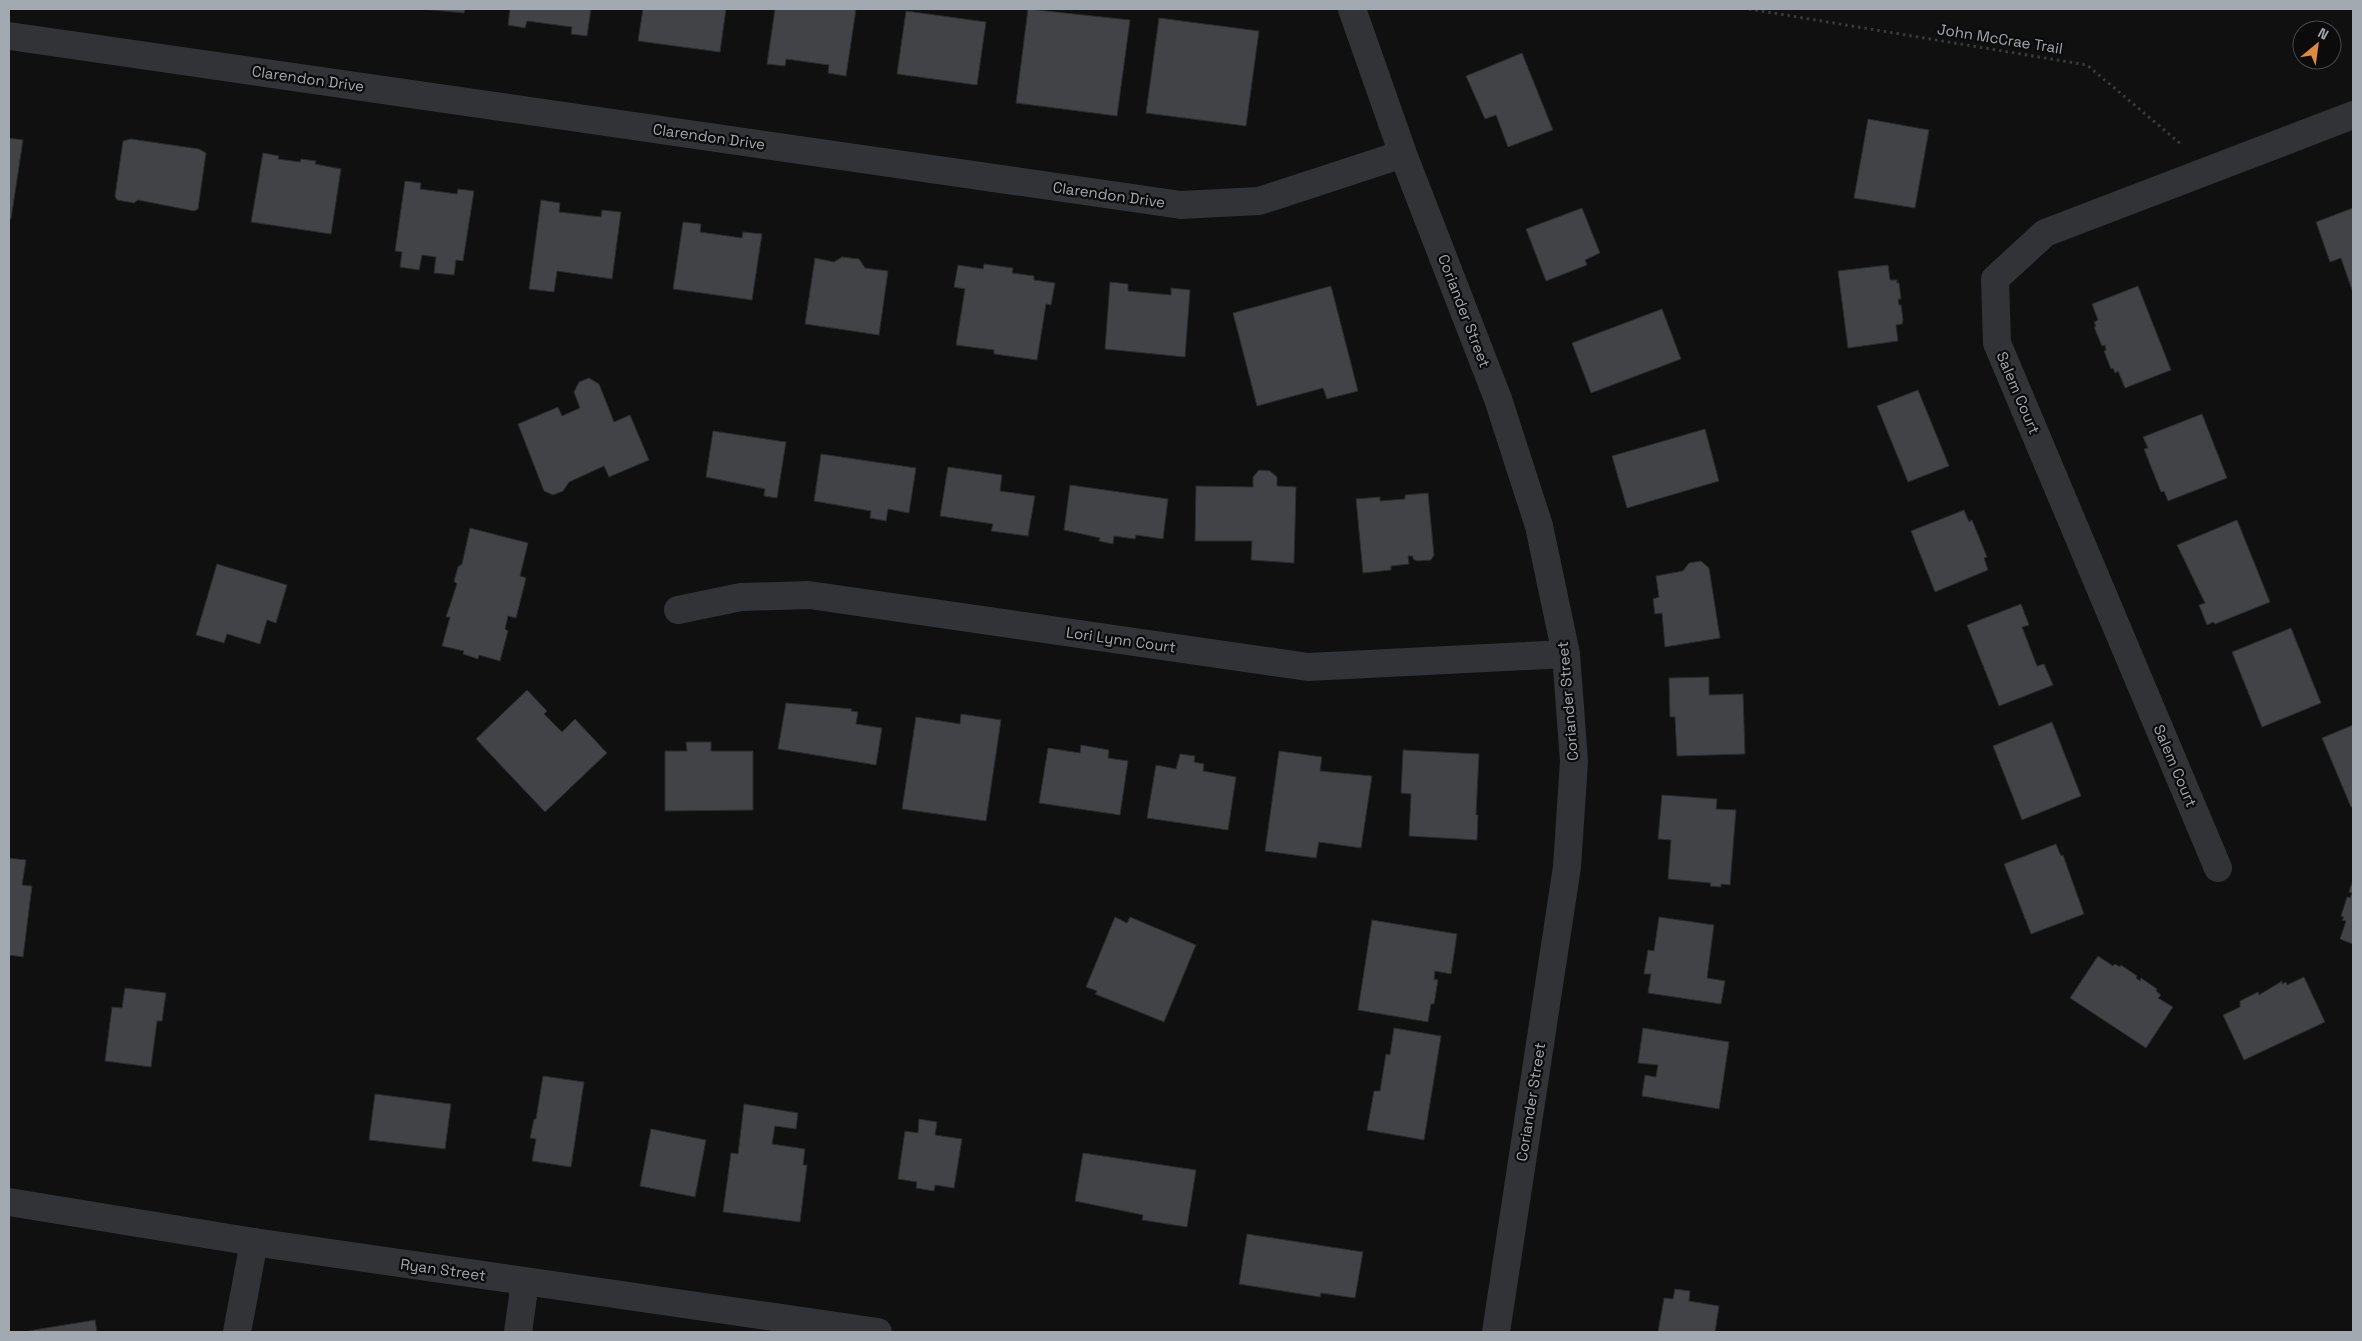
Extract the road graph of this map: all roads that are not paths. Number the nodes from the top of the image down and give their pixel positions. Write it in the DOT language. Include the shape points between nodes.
graph roads {
  1 [pos="1352,9"];
  2 [pos="9,36"];
  3 [pos="2353,115"];
  4 [pos="1403,154"];
  5 [pos="678,610"];
  6 [pos="1566,654"];
  7 [pos="2218,868"];
  8 [pos="9,1202"];
  9 [pos="254,1242"];
  10 [pos="525,1282"];
  11 [pos="809,1327"];
  12 [pos="237,1332"];
  13 [pos="518,1332"];
  14 [pos="878,1332"];
  15 [pos="1496,1332"];
  1 -- 4 [label="street, Coriander Street"];
  2 -- 4 [label="street, Clarendon Drive" via="1181,205 1259,201"];
  3 -- 7 [label="street, Salem Court" via="2045,233 1995,280 1997,343"];
  4 -- 6 [label="street, Coriander Street" via="1504,417 1539,526"];
  5 -- 6 [label="street, Lori Lynn Court" via="741,597 809,595 1308,667"];
  6 -- 15 [label="street, Coriander Street" via="1574,761 1566,867"];
  8 -- 9 [label="street, Ryan Street"];
  9 -- 10 [label="street, Ryan Street"];
  9 -- 12 [label="street"];
  10 -- 11 [label="street, Ryan Street"];
  10 -- 13 [label="street"];
  11 -- 14 [label="street, Ryan Street"];
}
